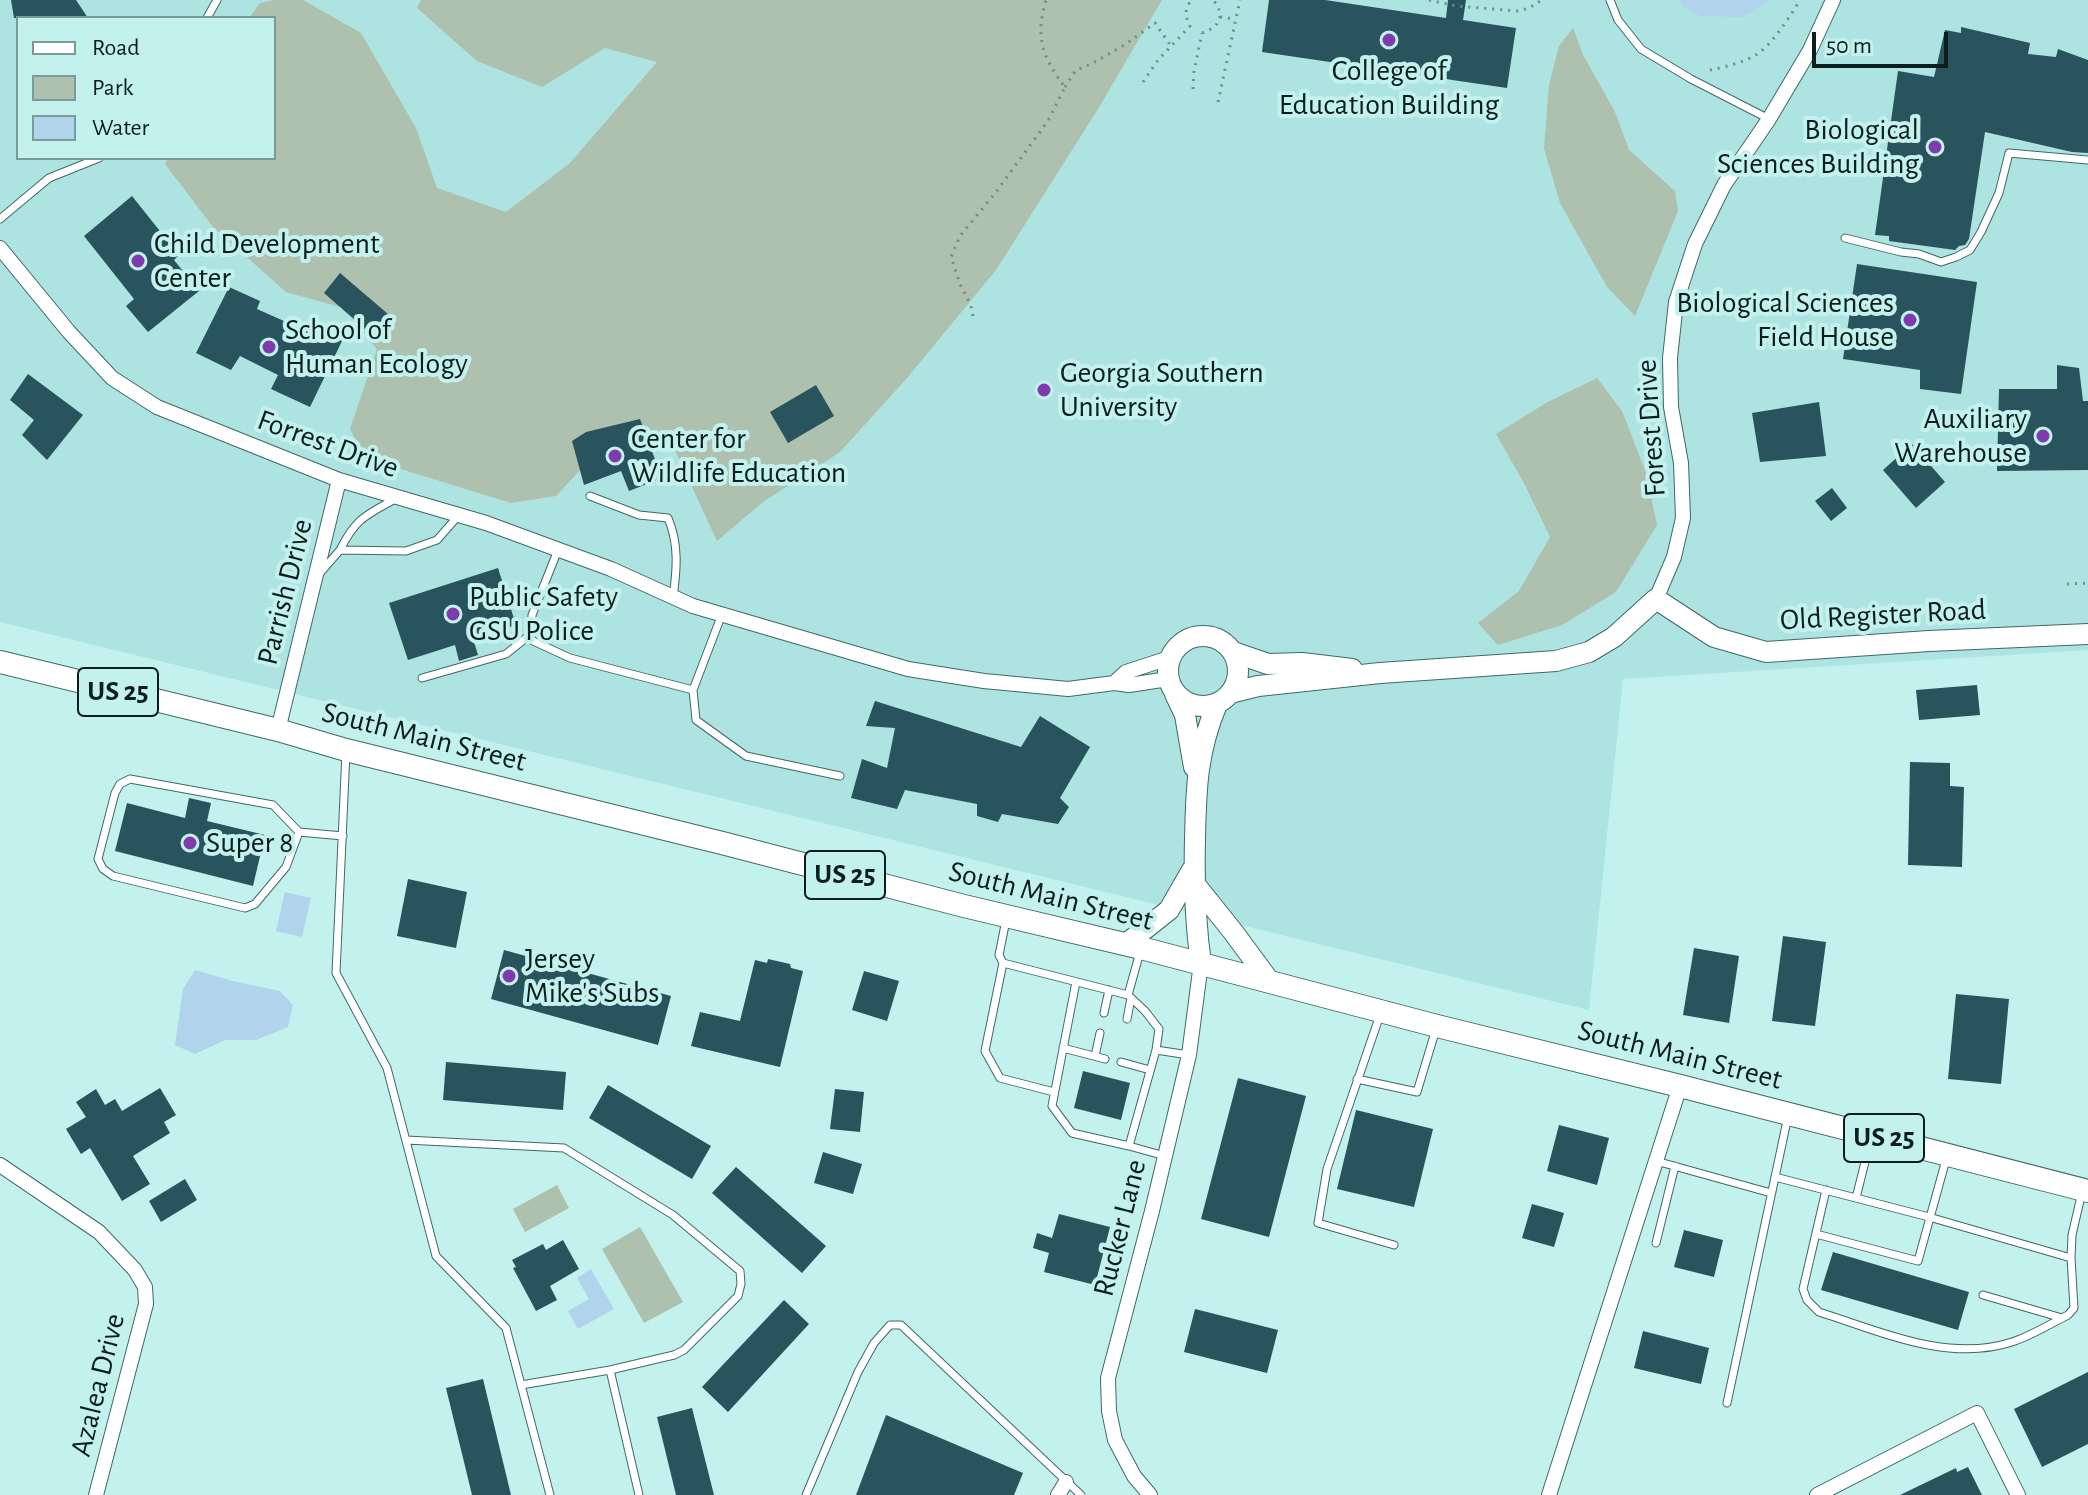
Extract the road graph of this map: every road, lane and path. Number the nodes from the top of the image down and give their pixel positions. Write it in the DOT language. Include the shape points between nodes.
graph roads {
  1 [pos="1046,0"];
  2 [pos="1192,0"];
  3 [pos="1213,0"];
  4 [pos="1240,0"];
  5 [pos="1429,0"];
  6 [pos="1542,0"];
  7 [pos="1610,0"];
  8 [pos="1800,0"];
  9 [pos="1833,0"];
  10 [pos="1220,17"];
  11 [pos="1236,20"];
  12 [pos="1171,46"];
  13 [pos="1710,70"];
  14 [pos="1143,82"];
  15 [pos="1065,87"];
  16 [pos="1193,89"];
  17 [pos="1218,102"];
  18 [pos="1769,119"];
  19 [pos="94,160"];
  20 [pos="2088,160"];
  21 [pos="0,219"];
  22 [pos="1845,238"];
  23 [pos="0,248"];
  24 [pos="973,316"];
  25 [pos="339,480"];
  26 [pos="590,496"];
  27 [pos="398,497"];
  28 [pos="459,515"];
  29 [pos="340,550"];
  30 [pos="558,550"];
  31 [pos="316,577"];
  32 [pos="2088,583"];
  33 [pos="2067,584"];
  34 [pos="673,597"];
  35 [pos="1656,599"];
  36 [pos="722,614"];
  37 [pos="531,634"];
  38 [pos="2088,634"];
  39 [pos="1233,652"];
  40 [pos="1169,658"];
  41 [pos="0,662"];
  42 [pos="1380,673"];
  43 [pos="422,678"];
  44 [pos="1114,683"];
  45 [pos="1171,686"];
  46 [pos="693,690"];
  47 [pos="1224,699"];
  48 [pos="279,723"];
  49 [pos="346,750"];
  50 [pos="840,776"];
  51 [pos="1196,779"];
  52 [pos="299,832"];
  53 [pos="343,836"];
  54 [pos="1194,875"];
  55 [pos="1007,917"];
  56 [pos="1133,946"];
  57 [pos="1003,963"];
  58 [pos="1201,963"];
  59 [pos="1076,982"];
  60 [pos="1270,982"];
  61 [pos="1109,990"];
  62 [pos="1130,996"];
  63 [pos="1381,1011"];
  64 [pos="1104,1013"];
  65 [pos="1127,1019"];
  66 [pos="1437,1026"];
  67 [pos="1100,1033"];
  68 [pos="1063,1048"];
  69 [pos="1156,1050"];
  70 [pos="1189,1055"];
  71 [pos="1095,1056"];
  72 [pos="1105,1059"];
  73 [pos="1121,1062"];
  74 [pos="1150,1070"];
  75 [pos="1357,1079"];
  76 [pos="1680,1086"];
  77 [pos="1054,1092"];
  78 [pos="1788,1114"];
  79 [pos="1872,1135"];
  80 [pos="406,1140"];
  81 [pos="1129,1146"];
  82 [pos="1948,1155"];
  83 [pos="1165,1156"];
  84 [pos="1656,1161"];
  85 [pos="0,1165"];
  86 [pos="1675,1166"];
  87 [pos="1775,1177"];
  88 [pos="1826,1190"];
  89 [pos="2085,1190"];
  90 [pos="1771,1193"];
  91 [pos="1856,1198"];
  92 [pos="1929,1217"];
  93 [pos="1816,1234"];
  94 [pos="1656,1243"];
  95 [pos="1394,1245"];
  96 [pos="2071,1258"];
  97 [pos="1983,1295"];
  98 [pos="2062,1318"];
  99 [pos="610,1370"];
  100 [pos="521,1385"];
  101 [pos="1727,1403"];
  102 [pos="1062,1488"];
  103 [pos="96,1495"];
  104 [pos="550,1495"];
  105 [pos="639,1495"];
  106 [pos="806,1495"];
  107 [pos="1081,1495"];
  108 [pos="1150,1495"];
  109 [pos="1549,1495"];
  110 [pos="1817,1495"];
  111 [pos="2018,1495"];
  1 -- 15 [label="path" via="1041,48"];
  2 -- 12 [label="path" via="1186,9 1190,26"];
  3 -- 10 [label="path"];
  4 -- 11 [label="path"];
  5 -- 6 [label="path" via="1518,11"];
  7 -- 18 [label="lane" via="1641,49"];
  8 -- 13 [label="path" via="1758,54"];
  9 -- 18 [label="street, Forest Drive"];
  10 -- 11 [label="path"];
  10 -- 16 [label="path" via="1202,33"];
  11 -- 17 [label="path"];
  12 -- 14 [label="path"];
  12 -- 15 [label="path" via="1155,23 1076,70"];
  15 -- 24 [label="path" via="1048,121 960,236 951,257"];
  18 -- 35 [label="street, Forest Drive" via="1724,185 1695,244 1676,302 1670,394 1683,518"];
  19 -- 21 [label="lane" via="49,178"];
  20 -- 22 [label="lane" via="2009,153 1999,193 1970,250 1941,262"];
  23 -- 25 [label="street, Forrest Drive" via="112,378 157,407"];
  25 -- 27 [label="street, Forrest Drive"];
  25 -- 31 [label="street, Parrish Drive"];
  26 -- 34 [label="lane" via="639,515 668,518 675,534"];
  27 -- 28 [label="street, Forrest Drive"];
  27 -- 29 [label="lane" via="364,516"];
  28 -- 29 [label="lane" via="437,540 406,551"];
  28 -- 30 [label="street, Forrest Drive"];
  29 -- 31 [label="lane"];
  30 -- 34 [label="street, Forrest Drive"];
  30 -- 37 [label="lane" via="532,615"];
  31 -- 48 [label="street, Parrish Drive"];
  32 -- 33 [label="path"];
  34 -- 36 [label="street, Forrest Drive"];
  35 -- 38 [label="street, Old Register Road" via="1714,637 1766,652"];
  35 -- 42 [label="street" via="1614,637 1589,652 1556,661"];
  36 -- 44 [label="street, Forrest Drive" via="908,669 1068,689"];
  36 -- 46 [label="lane"];
  37 -- 43 [label="lane" via="506,654"];
  37 -- 46 [label="lane" via="531,640 570,658"];
  39 -- 40 [label="street" via="1218,639 1199,636 1181,643"];
  39 -- 42 [label="street" via="1268,664"];
  39 -- 47 [label="street" via="1238,674"];
  40 -- 44 [label="street" via="1126,672"];
  40 -- 45 [label="street"];
  41 -- 48 [label="main road, South Main Street / US 25"];
  42 -- 47 [label="street" via="1258,686"];
  44 -- 45 [label="street, Forrest Drive"];
  45 -- 47 [label="street" via="1193,706"];
  45 -- 51 [label="street" via="1185,715"];
  46 -- 50 [label="lane" via="696,720 746,756"];
  47 -- 51 [label="street" via="1207,728"];
  48 -- 49 [label="main road, South Main Street / US 25"];
  49 -- 53 [label="lane"];
  49 -- 55 [label="main road, South Main Street / US 25"];
  51 -- 54 [label="street"];
  52 -- 52 [label="lane" via="273,805 130,779 115,793 98,859 113,876 245,908 255,904 286,867"];
  52 -- 53 [label="lane"];
  53 -- 80 [label="lane" via="336,973 387,1068"];
  54 -- 56 [label="street"];
  54 -- 58 [label="street"];
  54 -- 60 [label="street"];
  55 -- 56 [label="main road, South Main Street / US 25"];
  55 -- 57 [label="lane" via="999,955"];
  56 -- 58 [label="main road, South Main Street / US 25"];
  56 -- 62 [label="lane"];
  57 -- 59 [label="lane"];
  57 -- 77 [label="lane" via="985,1051 1000,1078"];
  58 -- 60 [label="main road, South Main Street / US 25"];
  58 -- 70 [label="street, Rucker Lane"];
  59 -- 61 [label="lane"];
  59 -- 68 [label="lane"];
  60 -- 63 [label="main road, South Main Street / US 25"];
  61 -- 62 [label="lane"];
  61 -- 64 [label="lane"];
  62 -- 65 [label="lane"];
  62 -- 69 [label="lane" via="1159,1029"];
  63 -- 66 [label="main road, South Main Street / US 25"];
  63 -- 75 [label="lane"];
  66 -- 75 [label="lane" via="1417,1092"];
  66 -- 76 [label="main road, South Main Street / US 25"];
  67 -- 71 [label="lane"];
  68 -- 71 [label="lane"];
  68 -- 77 [label="lane"];
  69 -- 70 [label="lane"];
  69 -- 74 [label="lane"];
  70 -- 83 [label="street, Rucker Lane"];
  71 -- 72 [label="lane"];
  73 -- 74 [label="lane"];
  74 -- 81 [label="lane"];
  75 -- 95 [label="lane" via="1327,1169 1318,1223"];
  76 -- 78 [label="main road, South Main Street / US 25"];
  76 -- 84 [label="street"];
  77 -- 81 [label="lane" via="1052,1106 1072,1133"];
  78 -- 79 [label="main road, South Main Street / US 25"];
  78 -- 87 [label="lane"];
  79 -- 82 [label="main road, South Main Street / US 25"];
  79 -- 91 [label="lane"];
  80 -- 99 [label="lane" via="564,1148 673,1215 740,1271 738,1296 684,1350"];
  80 -- 100 [label="lane" via="436,1256 506,1328"];
  81 -- 83 [label="lane"];
  82 -- 89 [label="main road, South Main Street / US 25"];
  82 -- 92 [label="lane"];
  83 -- 108 [label="street, Rucker Lane" via="1108,1378 1115,1440"];
  84 -- 86 [label="lane"];
  84 -- 109 [label="street"];
  85 -- 103 [label="street, Azalea Drive" via="99,1232 145,1287 146,1304"];
  86 -- 90 [label="lane"];
  86 -- 94 [label="lane"];
  87 -- 88 [label="lane"];
  87 -- 90 [label="lane"];
  88 -- 91 [label="lane"];
  88 -- 93 [label="lane"];
  89 -- 96 [label="lane"];
  90 -- 101 [label="lane"];
  91 -- 92 [label="lane"];
  92 -- 93 [label="lane" via="1918,1261"];
  92 -- 96 [label="lane"];
  93 -- 98 [label="lane" via="1803,1289 1819,1312 1917,1342 1965,1350 2012,1342"];
  96 -- 98 [label="lane" via="2074,1308"];
  97 -- 98 [label="lane"];
  99 -- 100 [label="lane"];
  99 -- 105 [label="lane"];
  100 -- 104 [label="lane"];
  102 -- 106 [label="lane" via="901,1325 890,1325 858,1372"];
  102 -- 107 [label="lane"];
  110 -- 111 [label="street" via="1977,1413"];
}
